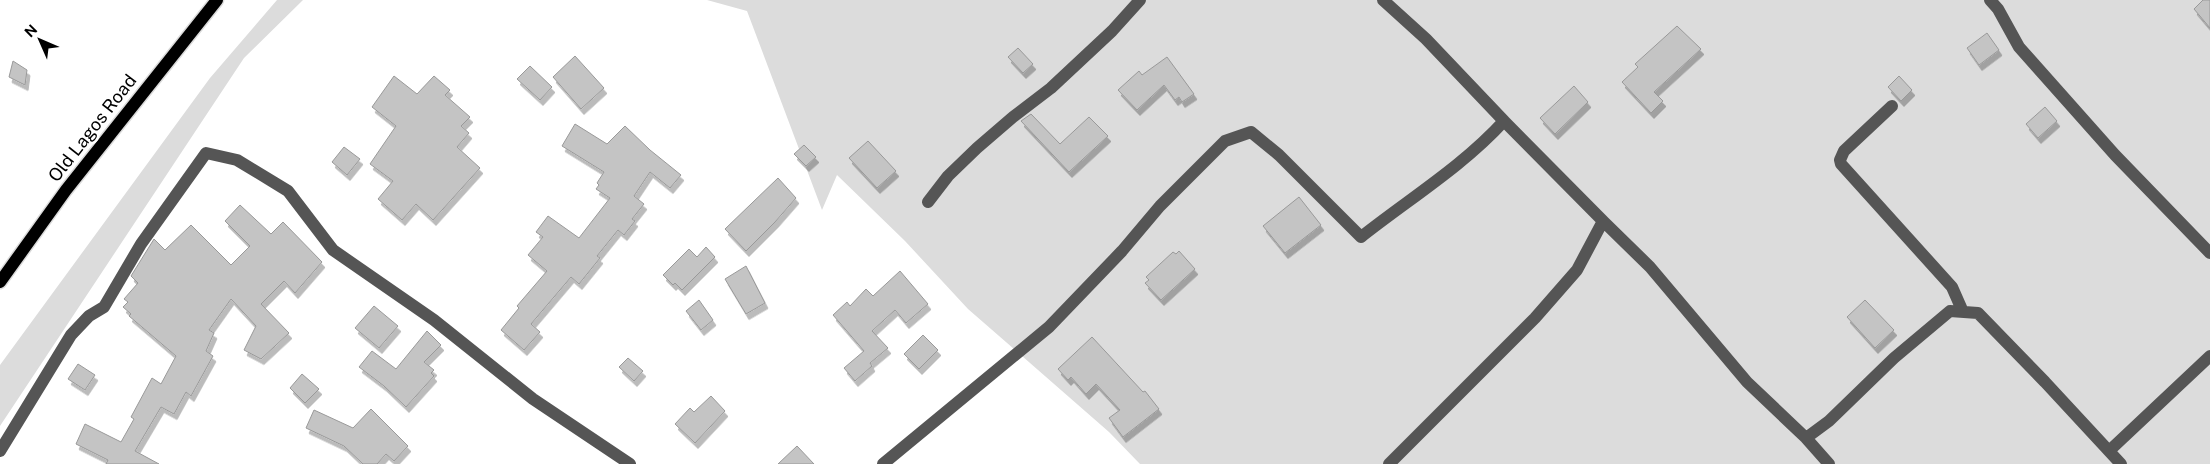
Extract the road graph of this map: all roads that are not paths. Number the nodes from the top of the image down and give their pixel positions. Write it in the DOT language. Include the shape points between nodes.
graph roads {
  1 [pos="217,0"];
  2 [pos="1140,0"];
  3 [pos="1383,0"];
  4 [pos="1990,0"];
  5 [pos="1892,106"];
  6 [pos="1504,121"];
  7 [pos="928,202"];
  8 [pos="1603,221"];
  9 [pos="2210,254"];
  10 [pos="0,282"];
  11 [pos="1963,312"];
  12 [pos="2210,356"];
  13 [pos="1806,438"];
  14 [pos="0,451"];
  15 [pos="2109,451"];
  16 [pos="630,464"];
  17 [pos="883,464"];
  18 [pos="1389,464"];
  19 [pos="1829,464"];
  20 [pos="2122,464"];
  1 -- 10 [label="main road, Old Lagos Road" via="66,190"];
  2 -- 7 [label="street" via="1051,88 977,148 948,176"];
  3 -- 6 [label="street" via="1426,39"];
  4 -- 9 [label="street" via="2018,48"];
  5 -- 11 [label="street" via="1844,151 1841,164 1952,287"];
  6 -- 8 [label="street"];
  6 -- 17 [label="street" via="1444,174 1361,237 1279,154 1251,132 1225,141 1160,206 1049,327"];
  8 -- 13 [label="street" via="1650,267 1747,382"];
  8 -- 18 [label="street" via="1576,270 1535,318"];
  11 -- 13 [label="street" via="1950,311 1865,385 1830,421"];
  11 -- 15 [label="street" via="1978,314"];
  12 -- 15 [label="street"];
  13 -- 19 [label="street"];
  14 -- 16 [label="street" via="71,335 88,316 104,307 141,244 206,153 237,160 288,191 334,250 434,320 533,399"];
  15 -- 20 [label="street"];
}
